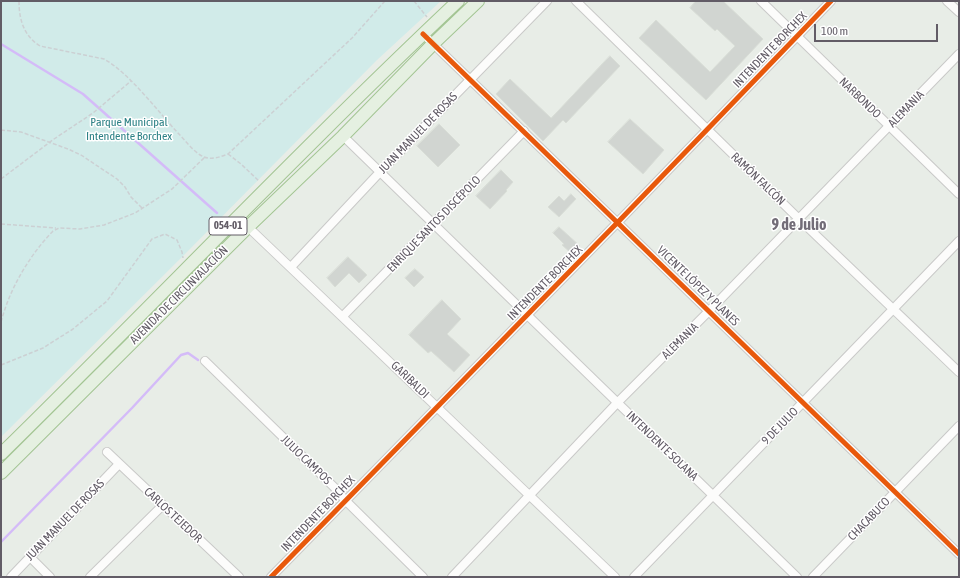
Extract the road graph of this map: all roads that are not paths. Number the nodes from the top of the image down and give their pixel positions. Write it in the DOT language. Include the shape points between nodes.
graph roads {
  1 [pos="458,1"];
  2 [pos="478,1"];
  3 [pos="547,1"];
  4 [pos="576,1"];
  5 [pos="761,1"];
  6 [pos="831,1"];
  7 [pos="947,1"];
  8 [pos="959,12"];
  9 [pos="423,34"];
  10 [pos="797,37"];
  11 [pos="433,44"];
  12 [pos="959,54"];
  13 [pos="470,79"];
  14 [pos="889,126"];
  15 [pos="708,130"];
  16 [pos="524,132"];
  17 [pos="343,136"];
  18 [pos="380,172"];
  19 [pos="959,194"];
  20 [pos="239,216"];
  21 [pos="799,219"];
  22 [pos="618,222"];
  23 [pos="434,224"];
  24 [pos="248,226"];
  25 [pos="959,241"];
  26 [pos="291,267"];
  27 [pos="893,309"];
  28 [pos="709,311"];
  29 [pos="343,316"];
  30 [pos="527,316"];
  31 [pos="205,361"];
  32 [pos="959,372"];
  33 [pos="618,402"];
  34 [pos="803,402"];
  35 [pos="438,407"];
  36 [pos="959,426"];
  37 [pos="107,452"];
  38 [pos="1,454"];
  39 [pos="119,464"];
  40 [pos="1,473"];
  41 [pos="895,492"];
  42 [pos="713,495"];
  43 [pos="530,496"];
  44 [pos="344,500"];
  45 [pos="163,505"];
  46 [pos="959,554"];
  47 [pos="30,557"];
  48 [pos="11,577"];
  49 [pos="50,577"];
  50 [pos="90,577"];
  51 [pos="239,577"];
  52 [pos="271,577"];
  53 [pos="423,577"];
  54 [pos="452,577"];
  55 [pos="615,577"];
  56 [pos="634,577"];
  57 [pos="797,577"];
  58 [pos="812,577"];
  1 -- 9 [label="highway, AVENIDA DE CIRCUNVALACIÓN / 054-01"];
  2 -- 11 [label="highway, AVENIDA DE CIRCUNVALACIÓN / 054-01"];
  3 -- 13 [label="street, JUAN MANUEL DE ROSAS"];
  4 -- 15 [label="street, RAMÓN FALCÓN"];
  5 -- 10 [label="street, NARBONDO"];
  6 -- 10 [label="street, INTENDENTE BORCHEX"];
  7 -- 8 [label="street"];
  9 -- 11 [label="street, VICENTE LÓPEZ Y PLANES"];
  9 -- 20 [label="highway, AVENIDA DE CIRCUNVALACIÓN / 054-01"];
  10 -- 14 [label="street, NARBONDO"];
  10 -- 15 [label="street, INTENDENTE BORCHEX"];
  11 -- 13 [label="street, VICENTE LÓPEZ Y PLANES"];
  11 -- 17 [label="highway, AVENIDA DE CIRCUNVALACIÓN / 054-01"];
  12 -- 14 [label="street, ALEMANIA"];
  13 -- 16 [label="street, VICENTE LÓPEZ Y PLANES"];
  13 -- 18 [label="street, JUAN MANUEL DE ROSAS"];
  14 -- 19 [label="street, NARBONDO"];
  14 -- 21 [label="street, ALEMANIA"];
  15 -- 21 [label="street, RAMÓN FALCÓN"];
  15 -- 22 [label="street, INTENDENTE BORCHEX"];
  16 -- 22 [label="street, VICENTE LÓPEZ Y PLANES"];
  16 -- 23 [label="street, ENRIQUE SANTOS DISCÉPOLO"];
  17 -- 18 [label="street, INTENDENTE SOLANA"];
  17 -- 24 [label="highway, AVENIDA DE CIRCUNVALACIÓN / 054-01"];
  18 -- 23 [label="street, INTENDENTE SOLANA"];
  18 -- 26 [label="street, JUAN MANUEL DE ROSAS"];
  20 -- 24 [label="street, GARIBALDI"];
  20 -- 38 [label="highway, AVENIDA DE CIRCUNVALACIÓN / 054-01"];
  21 -- 27 [label="street, RAMÓN FALCÓN"];
  21 -- 28 [label="street, ALEMANIA"];
  22 -- 28 [label="street, VICENTE LÓPEZ Y PLANES"];
  22 -- 30 [label="street, INTENDENTE BORCHEX"];
  23 -- 29 [label="street, ENRIQUE SANTOS DISCÉPOLO"];
  23 -- 30 [label="street, INTENDENTE SOLANA"];
  24 -- 26 [label="street, GARIBALDI"];
  24 -- 40 [label="highway, AVENIDA DE CIRCUNVALACIÓN / 054-01"];
  25 -- 27 [label="street, 9 DE JULIO"];
  26 -- 29 [label="street, GARIBALDI"];
  27 -- 32 [label="street, RAMÓN FALCÓN"];
  27 -- 34 [label="street, 9 DE JULIO"];
  28 -- 33 [label="street, ALEMANIA"];
  28 -- 34 [label="street, VICENTE LÓPEZ Y PLANES"];
  29 -- 35 [label="street, GARIBALDI"];
  30 -- 33 [label="street, INTENDENTE SOLANA"];
  30 -- 35 [label="street, INTENDENTE BORCHEX"];
  31 -- 44 [label="street, JULIO CAMPOS" via="334,487"];
  33 -- 42 [label="street, INTENDENTE SOLANA"];
  33 -- 43 [label="street, ALEMANIA"];
  34 -- 41 [label="street, VICENTE LÓPEZ Y PLANES"];
  34 -- 42 [label="street, 9 DE JULIO"];
  35 -- 43 [label="street, GARIBALDI"];
  35 -- 44 [label="street, INTENDENTE BORCHEX"];
  36 -- 41 [label="street, CHACABUCO"];
  37 -- 39 [label="street, CARLOS TEJEDOR"];
  39 -- 45 [label="street, CARLOS TEJEDOR"];
  39 -- 47 [label="street, JUAN MANUEL DE ROSAS"];
  41 -- 46 [label="street, VICENTE LÓPEZ Y PLANES"];
  41 -- 58 [label="street, CHACABUCO"];
  42 -- 56 [label="street, 9 DE JULIO"];
  42 -- 57 [label="street, INTENDENTE SOLANA"];
  43 -- 54 [label="street, ALEMANIA"];
  43 -- 55 [label="street, GARIBALDI"];
  44 -- 52 [label="street, INTENDENTE BORCHEX"];
  44 -- 53 [label="street, JULIO CAMPOS"];
  45 -- 50 [label="street"];
  45 -- 51 [label="street, CARLOS TEJEDOR"];
  47 -- 48 [label="street, JUAN MANUEL DE ROSAS"];
  47 -- 49 [label="street"];
}
